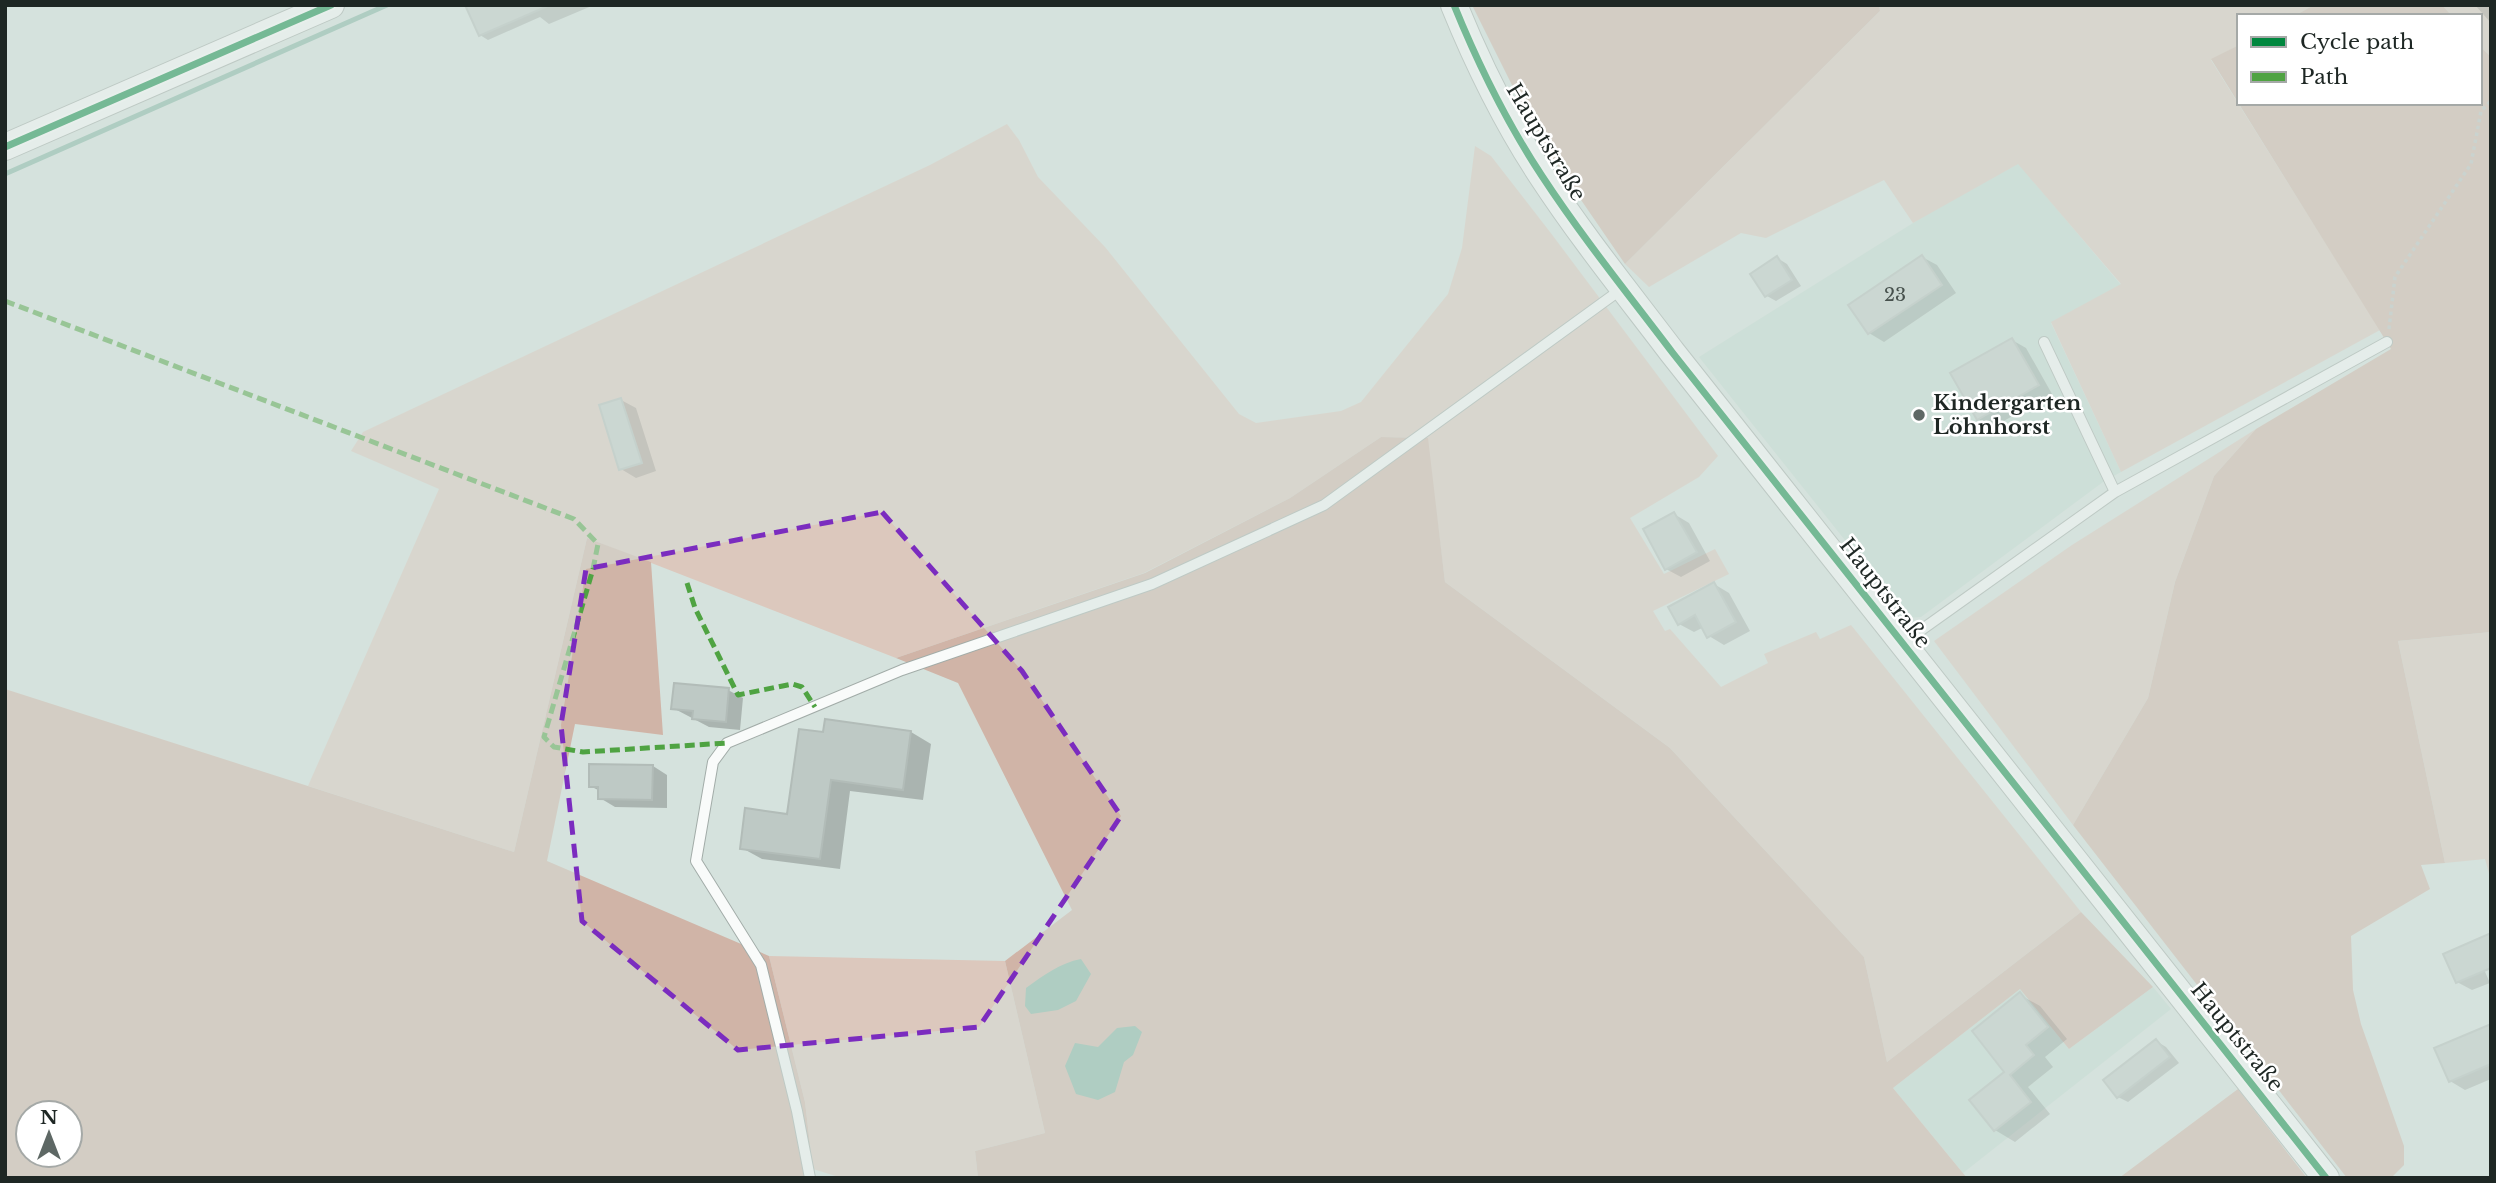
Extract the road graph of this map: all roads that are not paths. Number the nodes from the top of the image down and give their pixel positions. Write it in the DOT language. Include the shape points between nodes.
graph roads {
  1 [pos="331,5"];
  2 [pos="1454,5"];
  3 [pos="5,147"];
  4 [pos="1623,288"];
  5 [pos="2044,342"];
  6 [pos="2387,342"];
  7 [pos="2115,492"];
  8 [pos="1903,644"];
  9 [pos="810,1178"];
  10 [pos="2326,1178"];
  1 -- 3 [label="street"];
  2 -- 4 [label="street, Hauptstraße" via="1478,61 1540,173"];
  4 -- 8 [label="street, Hauptstraße"];
  4 -- 9 [label="lane" via="1324,505 1152,584 902,670 727,743 713,762 696,861 761,965"];
  5 -- 7 [label="lane"];
  6 -- 7 [label="lane"];
  7 -- 8 [label="lane"];
  8 -- 10 [label="street, Hauptstraße"];
}
